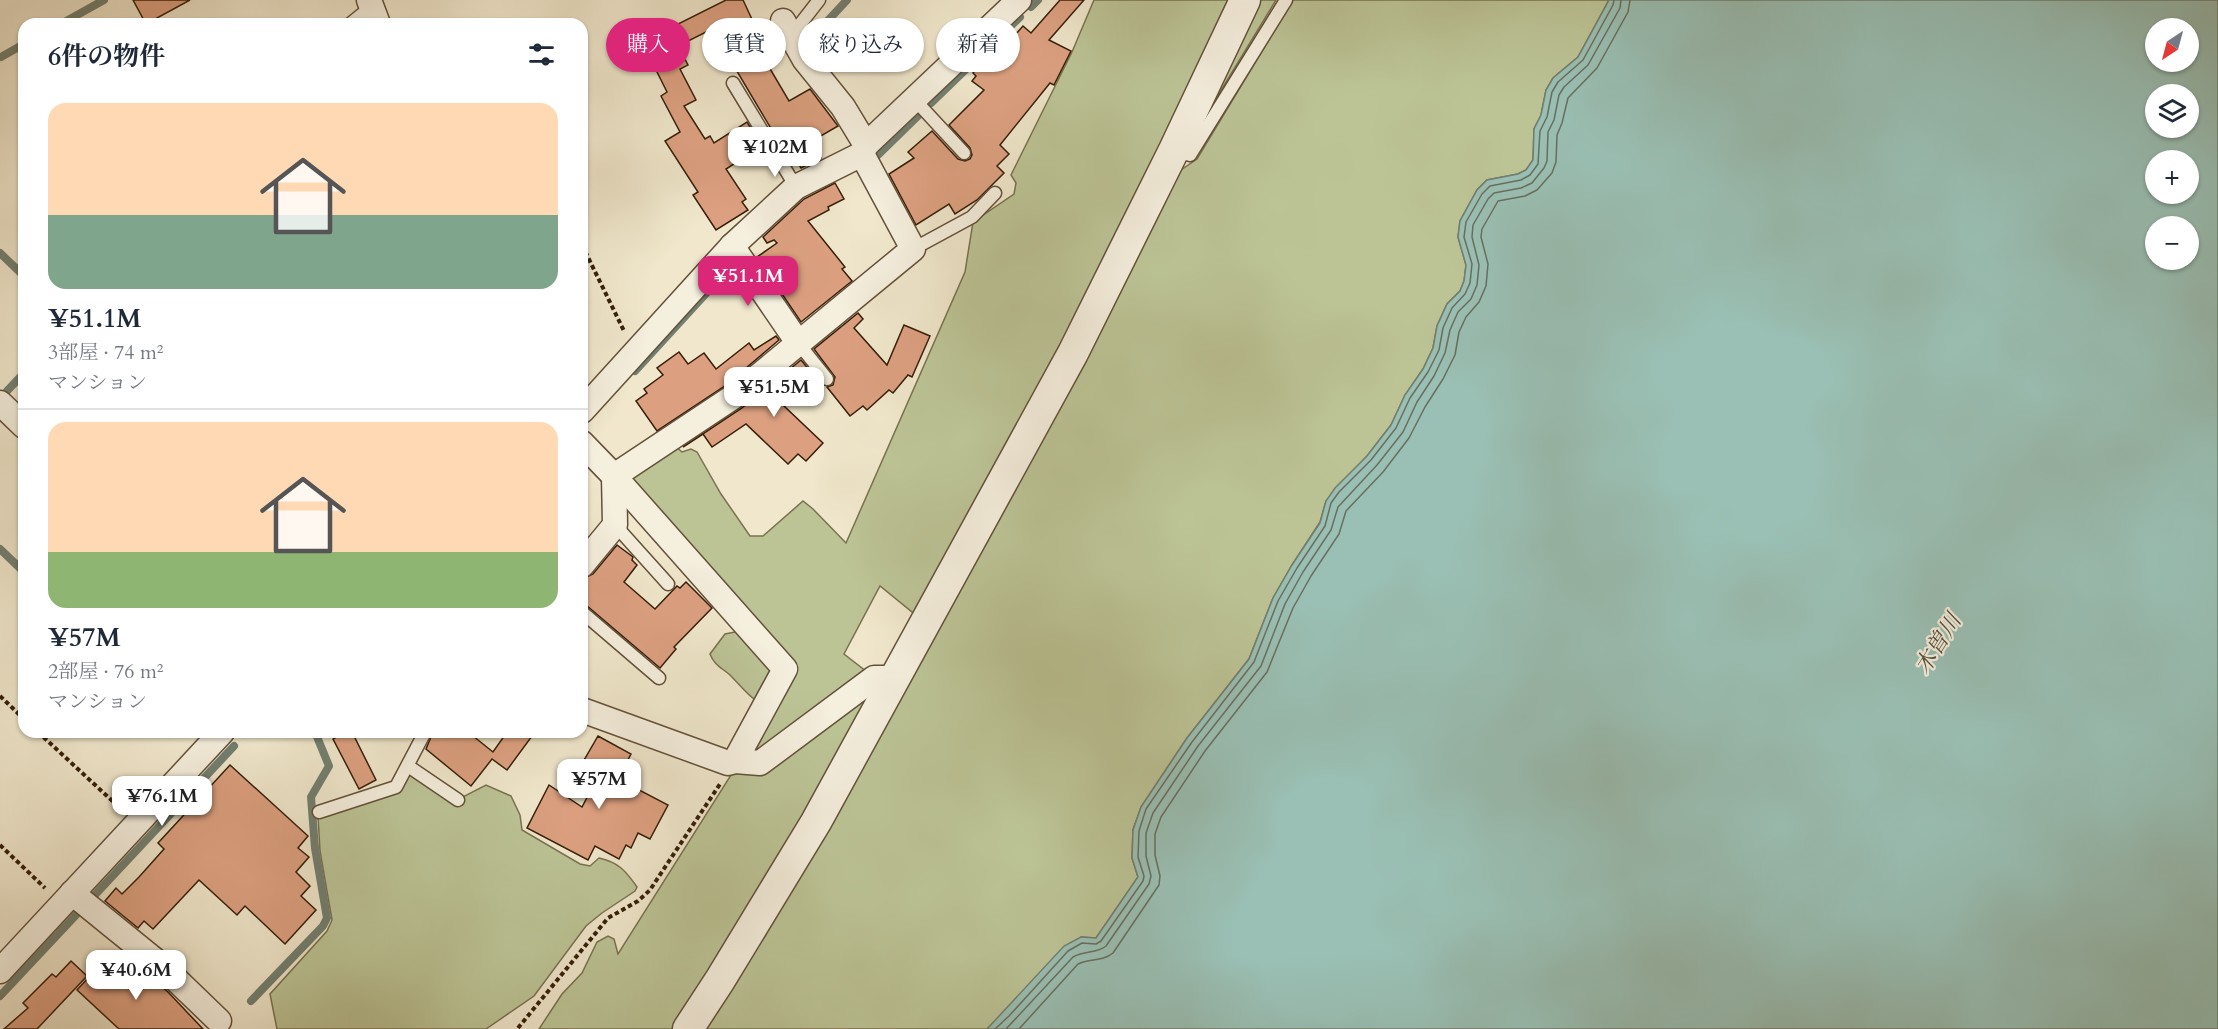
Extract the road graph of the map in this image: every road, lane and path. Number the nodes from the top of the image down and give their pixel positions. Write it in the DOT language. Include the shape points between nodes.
graph roads {
  1 [pos="819,0"];
  2 [pos="1019,0"];
  3 [pos="1245,0"];
  4 [pos="1286,0"];
  5 [pos="373,10"];
  6 [pos="360,18"];
  7 [pos="787,28"];
  8 [pos="733,83"];
  9 [pos="914,99"];
  10 [pos="864,149"];
  11 [pos="1174,150"];
  12 [pos="964,153"];
  13 [pos="796,187"];
  14 [pos="995,193"];
  15 [pos="732,246"];
  16 [pos="913,249"];
  17 [pos="588,257"];
  18 [pos="799,344"];
  19 [pos="634,353"];
  20 [pos="827,379"];
  21 [pos="0,403"];
  22 [pos="588,404"];
  23 [pos="18,420"];
  24 [pos="588,449"];
  25 [pos="614,476"];
  26 [pos="615,525"];
  27 [pos="588,558"];
  28 [pos="668,584"];
  29 [pos="588,617"];
  30 [pos="659,678"];
  31 [pos="896,678"];
  32 [pos="0,696"];
  33 [pos="588,712"];
  34 [pos="18,713"];
  35 [pos="44,738"];
  36 [pos="216,738"];
  37 [pos="422,738"];
  38 [pos="735,761"];
  39 [pos="408,766"];
  40 [pos="458,800"];
  41 [pos="319,812"];
  42 [pos="136,824"];
  43 [pos="0,845"];
  44 [pos="67,898"];
  45 [pos="0,971"];
  46 [pos="219,1021"];
  47 [pos="518,1028"];
  48 [pos="688,1029"];
  1 -- 7 [label="lane"];
  2 -- 9 [label="street"];
  3 -- 11 [label="street"];
  4 -- 11 [label="lane" via="1190,154"];
  5 -- 6 [label="lane"];
  7 -- 10 [label="street" via="805,60 843,107"];
  8 -- 13 [label="lane"];
  9 -- 10 [label="street"];
  9 -- 12 [label="lane"];
  10 -- 13 [label="street"];
  10 -- 16 [label="street"];
  11 -- 31 [label="street" via="1073,353"];
  13 -- 15 [label="street"];
  14 -- 16 [label="lane" via="972,217"];
  15 -- 18 [label="street"];
  15 -- 19 [label="street"];
  16 -- 18 [label="street"];
  17 -- 19 [label="path"];
  18 -- 20 [label="lane"];
  18 -- 25 [label="street" via="733,397"];
  19 -- 22 [label="street"];
  21 -- 23 [label="street"];
  24 -- 25 [label="street"];
  25 -- 26 [label="street"];
  25 -- 38 [label="street" via="785,669"];
  26 -- 27 [label="street"];
  26 -- 28 [label="lane"];
  29 -- 30 [label="lane"];
  31 -- 38 [label="street" via="874,678 760,763"];
  31 -- 48 [label="street" via="816,822"];
  32 -- 34 [label="path"];
  33 -- 38 [label="street" via="728,763"];
  35 -- 42 [label="path"];
  36 -- 42 [label="street"];
  37 -- 39 [label="lane"];
  38 -- 47 [label="path" via="650,890 608,918"];
  39 -- 40 [label="lane"];
  39 -- 41 [label="lane" via="396,787"];
  42 -- 44 [label="street"];
  43 -- 44 [label="path"];
  44 -- 45 [label="street"];
  44 -- 46 [label="street" via="162,966"];
}
